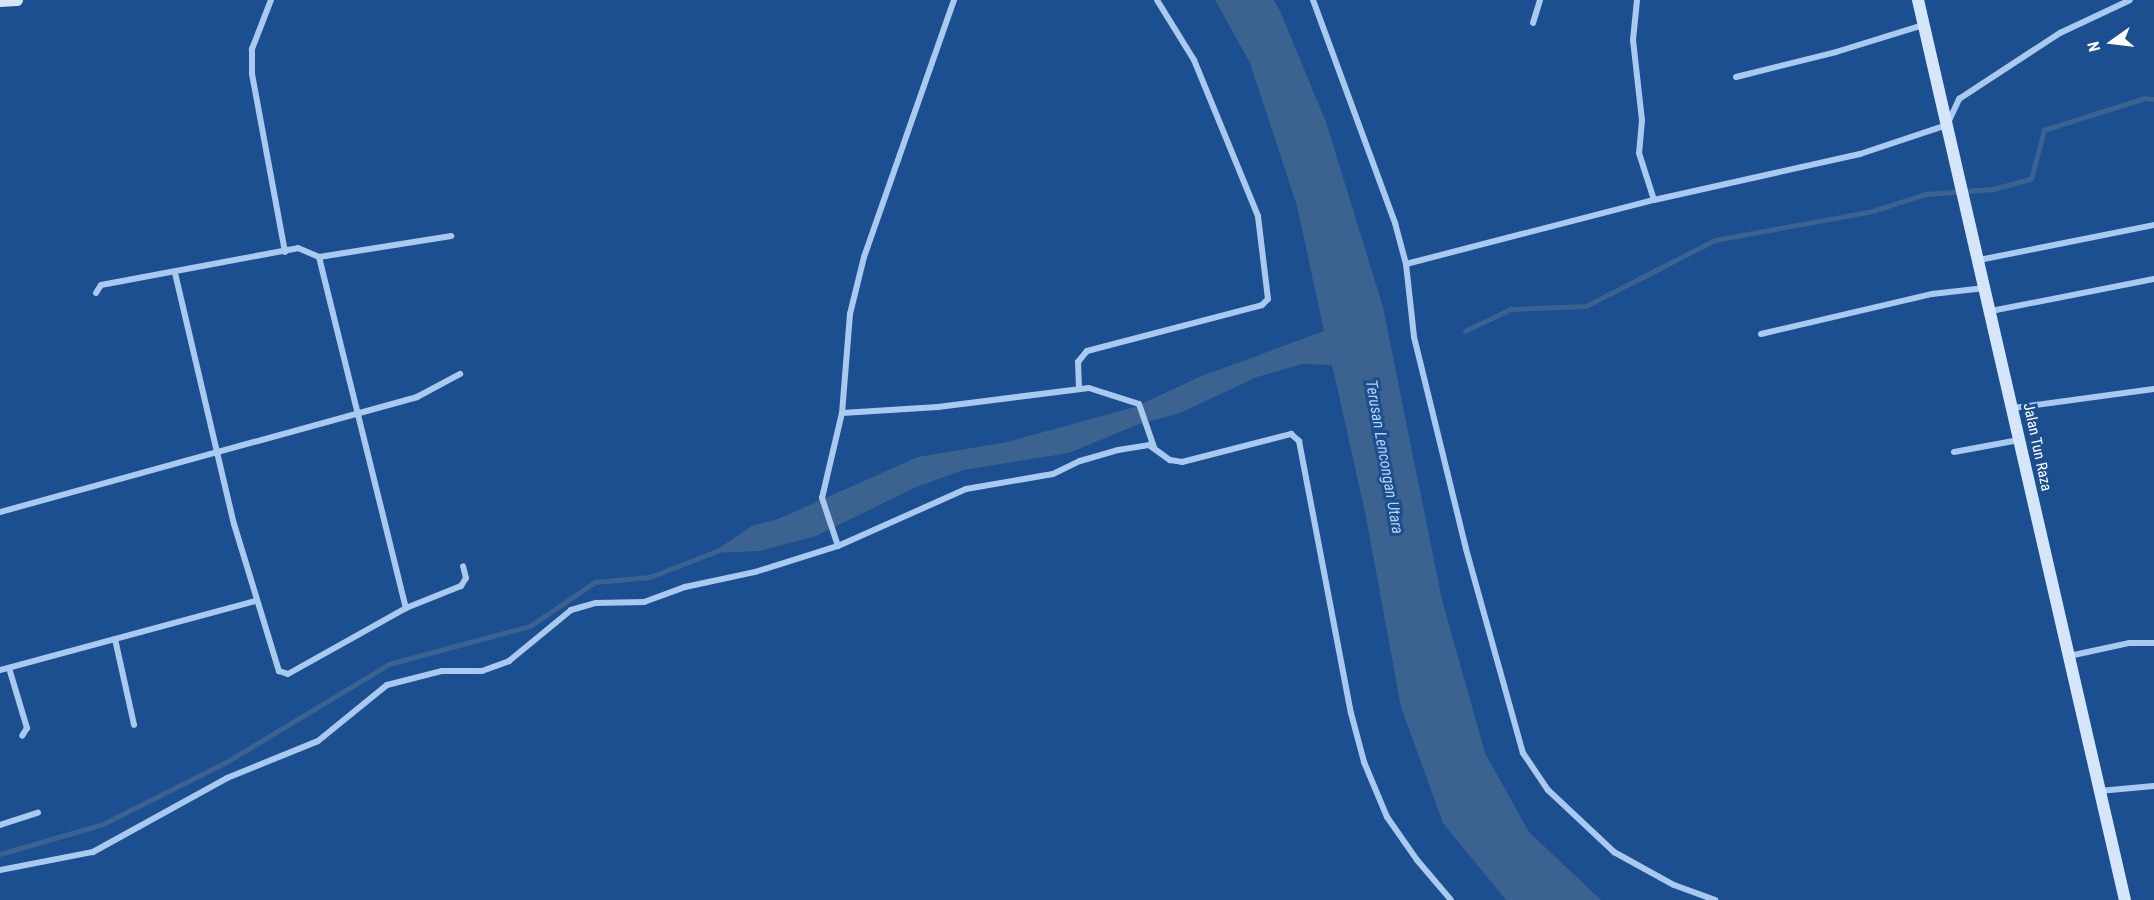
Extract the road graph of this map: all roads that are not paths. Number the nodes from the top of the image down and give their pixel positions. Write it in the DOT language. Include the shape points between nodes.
graph roads {
  1 [pos="17,0"];
  2 [pos="271,0"];
  3 [pos="954,0"];
  4 [pos="1157,0"];
  5 [pos="1313,0"];
  6 [pos="1540,0"];
  7 [pos="1637,0"];
  8 [pos="1918,0"];
  9 [pos="2130,0"];
  10 [pos="0,1"];
  11 [pos="1533,23"];
  12 [pos="1924,25"];
  13 [pos="1736,77"];
  14 [pos="1947,125"];
  15 [pos="1654,200"];
  16 [pos="2154,225"];
  17 [pos="451,237"];
  18 [pos="285,252"];
  19 [pos="319,256"];
  20 [pos="1979,260"];
  21 [pos="1406,264"];
  22 [pos="175,273"];
  23 [pos="2154,279"];
  24 [pos="1984,288"];
  25 [pos="96,293"];
  26 [pos="1991,311"];
  27 [pos="1761,334"];
  28 [pos="460,374"];
  29 [pos="1079,389"];
  30 [pos="2154,389"];
  31 [pos="2013,408"];
  32 [pos="357,413"];
  33 [pos="842,413"];
  34 [pos="2019,440"];
  35 [pos="1154,447"];
  36 [pos="216,452"];
  37 [pos="1954,452"];
  38 [pos="0,512"];
  39 [pos="838,546"];
  40 [pos="463,566"];
  41 [pos="255,601"];
  42 [pos="406,608"];
  43 [pos="115,639"];
  44 [pos="2154,643"];
  45 [pos="2068,656"];
  46 [pos="9,668"];
  47 [pos="0,670"];
  48 [pos="134,725"];
  49 [pos="22,736"];
  50 [pos="2154,786"];
  51 [pos="2099,791"];
  52 [pos="38,813"];
  53 [pos="0,825"];
  54 [pos="0,870"];
  55 [pos="1451,900"];
  56 [pos="1715,900"];
  57 [pos="2125,900"];
  1 -- 10 [label="main road"];
  2 -- 18 [label="street" via="252,50 252,74"];
  3 -- 33 [label="street" via="864,257 850,314"];
  4 -- 29 [label="street" via="1194,60 1258,216 1269,295 1262,305 1087,351 1078,362"];
  5 -- 21 [label="street"];
  6 -- 11 [label="street"];
  7 -- 15 [label="street" via="1633,40 1642,120 1639,153"];
  8 -- 12 [label="main road, Jalan Tun Raza"];
  9 -- 14 [label="street" via="2060,33 1959,99"];
  12 -- 13 [label="street"];
  12 -- 14 [label="main road, Jalan Tun Raza"];
  14 -- 15 [label="street" via="1860,154"];
  14 -- 20 [label="main road, Jalan Tun Raza"];
  15 -- 21 [label="street"];
  16 -- 20 [label="street"];
  17 -- 19 [label="street"];
  18 -- 19 [label="street" via="298,248"];
  18 -- 22 [label="street"];
  19 -- 32 [label="street"];
  20 -- 24 [label="main road, Jalan Tun Raza"];
  21 -- 56 [label="street" via="1414,337 1466,549 1523,753 1554,796 1614,852 1674,885"];
  22 -- 25 [label="street" via="101,285"];
  22 -- 36 [label="street"];
  23 -- 26 [label="street"];
  24 -- 26 [label="main road, Jalan Tun Raza"];
  24 -- 27 [label="street" via="1932,294"];
  26 -- 31 [label="main road, Jalan Tun Raza"];
  28 -- 32 [label="street" via="417,397"];
  29 -- 33 [label="street" via="938,407"];
  29 -- 35 [label="street" via="1104,389 1139,404"];
  30 -- 31 [label="street"];
  31 -- 34 [label="main road, Jalan Tun Raza"];
  32 -- 36 [label="street"];
  32 -- 42 [label="street"];
  33 -- 39 [label="street" via="822,498"];
  34 -- 37 [label="street"];
  34 -- 45 [label="main road, Jalan Tun Raza"];
  35 -- 39 [label="street" via="1101,455 1018,483 966,489"];
  35 -- 55 [label="street" via="1170,460 1182,462 1236,445 1291,434 1298,437 1364,762 1387,816 1416,860"];
  36 -- 38 [label="street"];
  36 -- 41 [label="street"];
  39 -- 54 [label="street" via="644,602 596,603 571,609 509,661 482,671 442,671 387,685 318,741 226,778 93,852"];
  40 -- 42 [label="street" via="466,578 460,586"];
  41 -- 42 [label="street" via="273,662 279,671 288,674"];
  41 -- 43 [label="street"];
  43 -- 46 [label="street"];
  43 -- 48 [label="street"];
  44 -- 45 [label="street" via="2129,643"];
  45 -- 51 [label="main road, Jalan Tun Raza"];
  46 -- 47 [label="street"];
  46 -- 49 [label="street" via="27,728"];
  50 -- 51 [label="street"];
  51 -- 57 [label="main road, Jalan Tun Raza"];
  52 -- 53 [label="street"];
}
